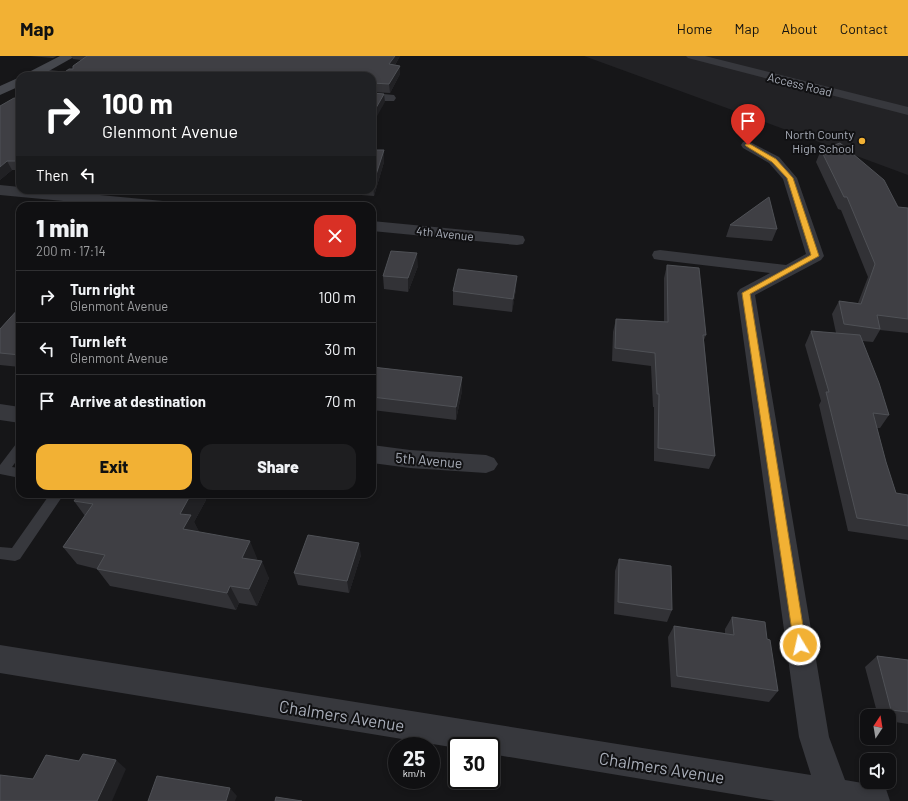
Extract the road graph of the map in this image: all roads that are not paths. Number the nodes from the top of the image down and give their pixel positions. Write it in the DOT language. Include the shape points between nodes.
graph roads {
  1 [pos="68,56"];
  2 [pos="692,56"];
  3 [pos="39,72"];
  4 [pos="16,83"];
  5 [pos="0,91"];
  6 [pos="376,97"];
  7 [pos="390,98"];
  8 [pos="908,111"];
  9 [pos="748,145"];
  10 [pos="0,190"];
  11 [pos="16,192"];
  12 [pos="41,194"];
  13 [pos="122,202"];
  14 [pos="376,226"];
  15 [pos="517,240"];
  16 [pos="660,255"];
  17 [pos="786,270"];
  18 [pos="0,412"];
  19 [pos="16,414"];
  20 [pos="16,452"];
  21 [pos="376,455"];
  22 [pos="486,464"];
  23 [pos="2,470"];
  24 [pos="16,472"];
  25 [pos="54,498"];
  26 [pos="0,553"];
  27 [pos="0,659"];
  28 [pos="835,798"];
  29 [pos="874,801"];
  1 -- 3 [label="main road"];
  2 -- 8 [label="street, Access Road"];
  4 -- 5 [label="main road"];
  6 -- 7 [label="street"];
  9 -- 17 [label="street" via="774,160 790,178 815,256"];
  10 -- 11 [label="street"];
  12 -- 13 [label="street"];
  14 -- 15 [label="street, 4th Avenue"];
  16 -- 17 [label="street"];
  17 -- 28 [label="street" via="746,293 814,737"];
  18 -- 19 [label="street"];
  20 -- 23 [label="lane"];
  21 -- 22 [label="street, 5th Avenue"];
  23 -- 24 [label="lane"];
  25 -- 26 [label="lane" via="15,555"];
  27 -- 28 [label="street, Chalmers Avenue"];
  28 -- 29 [label="street, Chalmers Avenue"];
}
